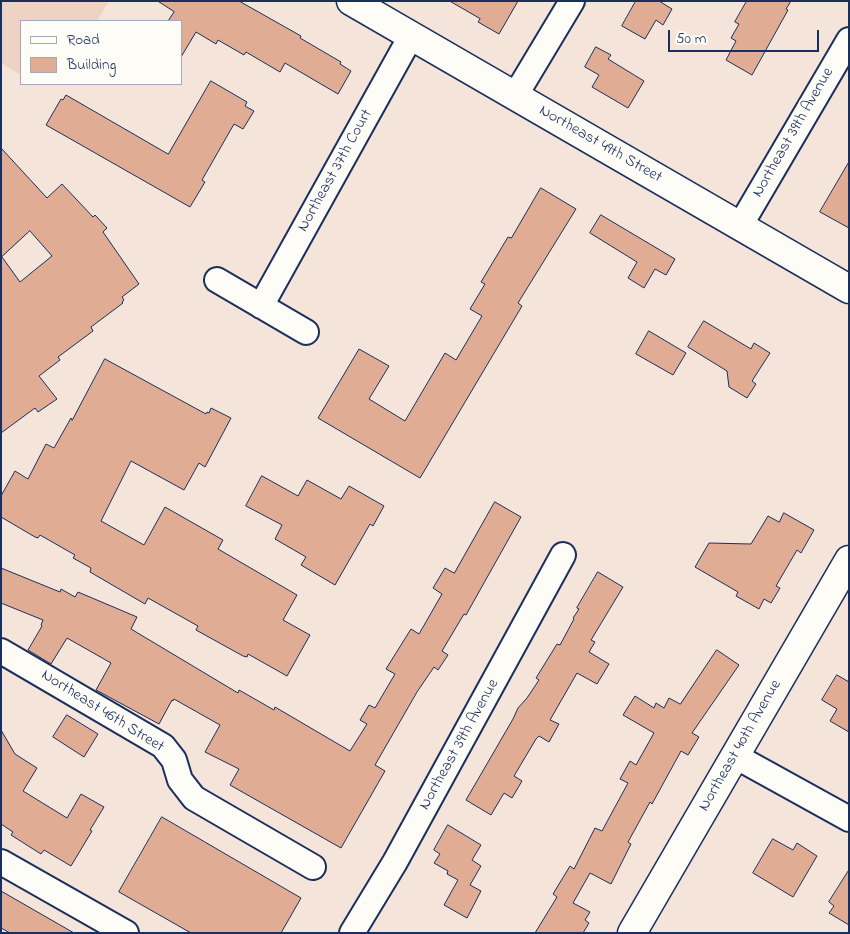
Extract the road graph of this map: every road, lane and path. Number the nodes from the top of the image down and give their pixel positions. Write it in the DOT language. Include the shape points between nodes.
graph roads {
  1 [pos="351,1"];
  2 [pos="572,1"];
  3 [pos="411,36"];
  4 [pos="849,40"];
  5 [pos="515,96"];
  6 [pos="740,226"];
  7 [pos="217,280"];
  8 [pos="849,289"];
  9 [pos="261,306"];
  10 [pos="306,332"];
  11 [pos="562,556"];
  12 [pos="849,560"];
  13 [pos="1,651"];
  14 [pos="735,756"];
  15 [pos="849,819"];
  16 [pos="1,862"];
  17 [pos="313,867"];
  18 [pos="126,933"];
  19 [pos="352,933"];
  20 [pos="632,933"];
  1 -- 3 [label="street, Northeast 49th Street"];
  2 -- 5 [label="street"];
  3 -- 5 [label="street, Northeast 49th Street"];
  3 -- 9 [label="street, Northeast 37th Court"];
  4 -- 6 [label="street, Northeast 39th Avenue"];
  5 -- 6 [label="street, Northeast 49th Street"];
  6 -- 8 [label="street, Northeast 49th Street"];
  7 -- 9 [label="street"];
  9 -- 10 [label="street"];
  11 -- 19 [label="street, Northeast 39th Avenue" via="395,862"];
  12 -- 14 [label="street, Northeast 40th Avenue"];
  13 -- 17 [label="street, Northeast 46th Street" via="163,746 174,760 180,780 194,798"];
  14 -- 15 [label="street"];
  14 -- 20 [label="street, Northeast 40th Avenue"];
  16 -- 18 [label="street"];
}
